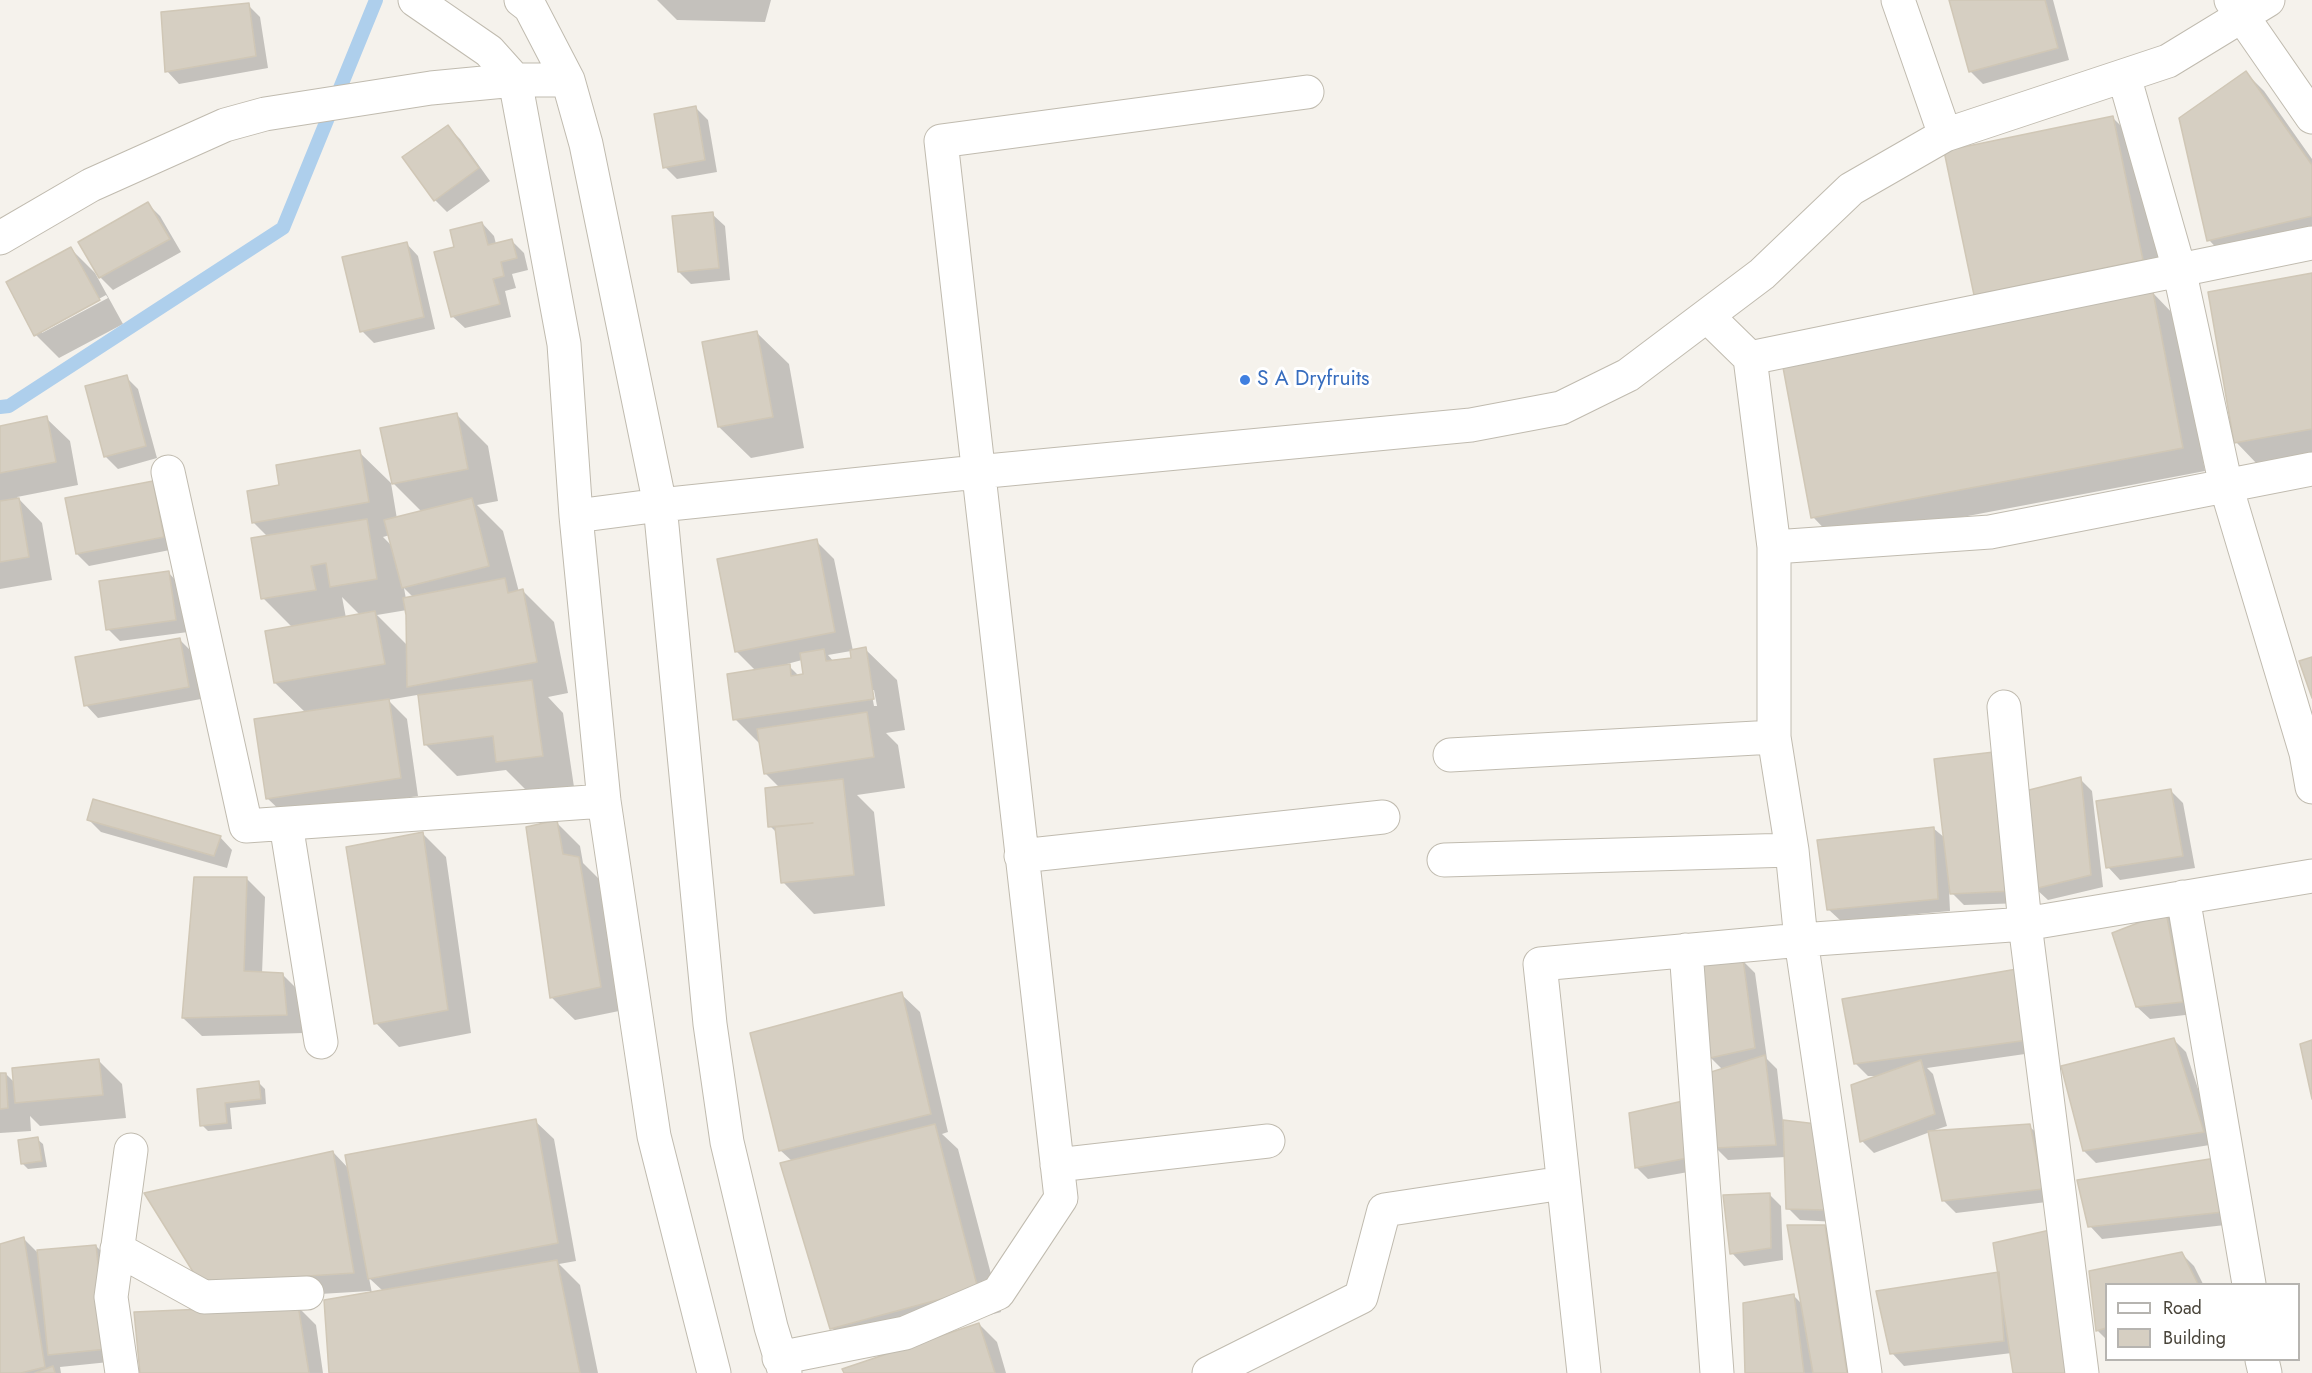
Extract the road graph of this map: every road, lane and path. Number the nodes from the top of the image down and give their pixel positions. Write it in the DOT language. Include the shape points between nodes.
graph roads {
  1 [pos="415,0"];
  2 [pos="1899,0"];
  3 [pos="526,3"];
  4 [pos="2247,5"];
  5 [pos="2124,76"];
  6 [pos="514,80"];
  7 [pos="568,80"];
  8 [pos="1307,92"];
  9 [pos="2312,117"];
  10 [pos="1945,135"];
  11 [pos="0,238"];
  12 [pos="2312,243"];
  13 [pos="2179,269"];
  14 [pos="1707,316"];
  15 [pos="1750,358"];
  16 [pos="2312,469"];
  17 [pos="168,472"];
  18 [pos="977,472"];
  19 [pos="2226,486"];
  20 [pos="660,505"];
  21 [pos="576,516"];
  22 [pos="1774,547"];
  23 [pos="2004,707"];
  24 [pos="1774,737"];
  25 [pos="1450,755"];
  26 [pos="2312,787"];
  27 [pos="604,801"];
  28 [pos="1383,817"];
  29 [pos="286,824"];
  30 [pos="1792,850"];
  31 [pos="1021,856"];
  32 [pos="1444,860"];
  33 [pos="2312,876"];
  34 [pos="2183,897"];
  35 [pos="2025,924"];
  36 [pos="1801,940"];
  37 [pos="1686,950"];
  38 [pos="321,1042"];
  39 [pos="1268,1141"];
  40 [pos="131,1150"];
  41 [pos="1057,1165"];
  42 [pos="1563,1183"];
  43 [pos="117,1249"];
  44 [pos="2249,1283"];
  45 [pos="307,1293"];
  46 [pos="782,1365"];
  47 [pos="122,1373"];
  48 [pos="714,1373"];
  49 [pos="1209,1373"];
  50 [pos="1584,1373"];
  51 [pos="1717,1373"];
  52 [pos="1866,1373"];
  53 [pos="2082,1373"];
  1 -- 6 [label="street" via="489,51"];
  2 -- 10 [label="street"];
  3 -- 7 [label="street"];
  4 -- 5 [label="street" via="2168,62"];
  4 -- 9 [label="street"];
  5 -- 10 [label="street"];
  5 -- 13 [label="street"];
  6 -- 7 [label="street"];
  6 -- 11 [label="street" via="431,88 225,124 91,185"];
  6 -- 21 [label="street" via="564,344"];
  7 -- 20 [label="street" via="586,144"];
  8 -- 18 [label="street" via="941,141"];
  10 -- 14 [label="street" via="1851,189 1762,274"];
  12 -- 13 [label="street"];
  13 -- 15 [label="street"];
  13 -- 19 [label="street"];
  14 -- 15 [label="street"];
  14 -- 18 [label="street" via="1628,375 1561,408 1471,425"];
  15 -- 22 [label="street"];
  16 -- 19 [label="street"];
  17 -- 29 [label="street" via="246,826"];
  18 -- 20 [label="street"];
  18 -- 31 [label="street"];
  19 -- 22 [label="street" via="1990,532"];
  19 -- 26 [label="street" via="2306,753"];
  20 -- 21 [label="street"];
  20 -- 46 [label="street" via="710,1024 727,1142"];
  21 -- 27 [label="street"];
  22 -- 24 [label="street"];
  23 -- 35 [label="street"];
  24 -- 25 [label="street"];
  24 -- 30 [label="street"];
  27 -- 29 [label="street"];
  27 -- 48 [label="street" via="654,1136"];
  28 -- 31 [label="street"];
  29 -- 38 [label="street"];
  30 -- 32 [label="street"];
  30 -- 36 [label="street"];
  31 -- 41 [label="street"];
  33 -- 34 [label="street"];
  34 -- 35 [label="street"];
  34 -- 44 [label="street"];
  35 -- 36 [label="street"];
  35 -- 53 [label="street"];
  36 -- 37 [label="street"];
  36 -- 52 [label="street"];
  37 -- 42 [label="street" via="1540,964"];
  37 -- 51 [label="street"];
  39 -- 41 [label="street"];
  40 -- 43 [label="street"];
  41 -- 46 [label="street" via="1061,1197 998,1293 905,1333"];
  42 -- 49 [label="street" via="1384,1210 1361,1298"];
  42 -- 50 [label="street"];
  43 -- 45 [label="street" via="204,1297"];
  43 -- 47 [label="street" via="111,1297"];
}
